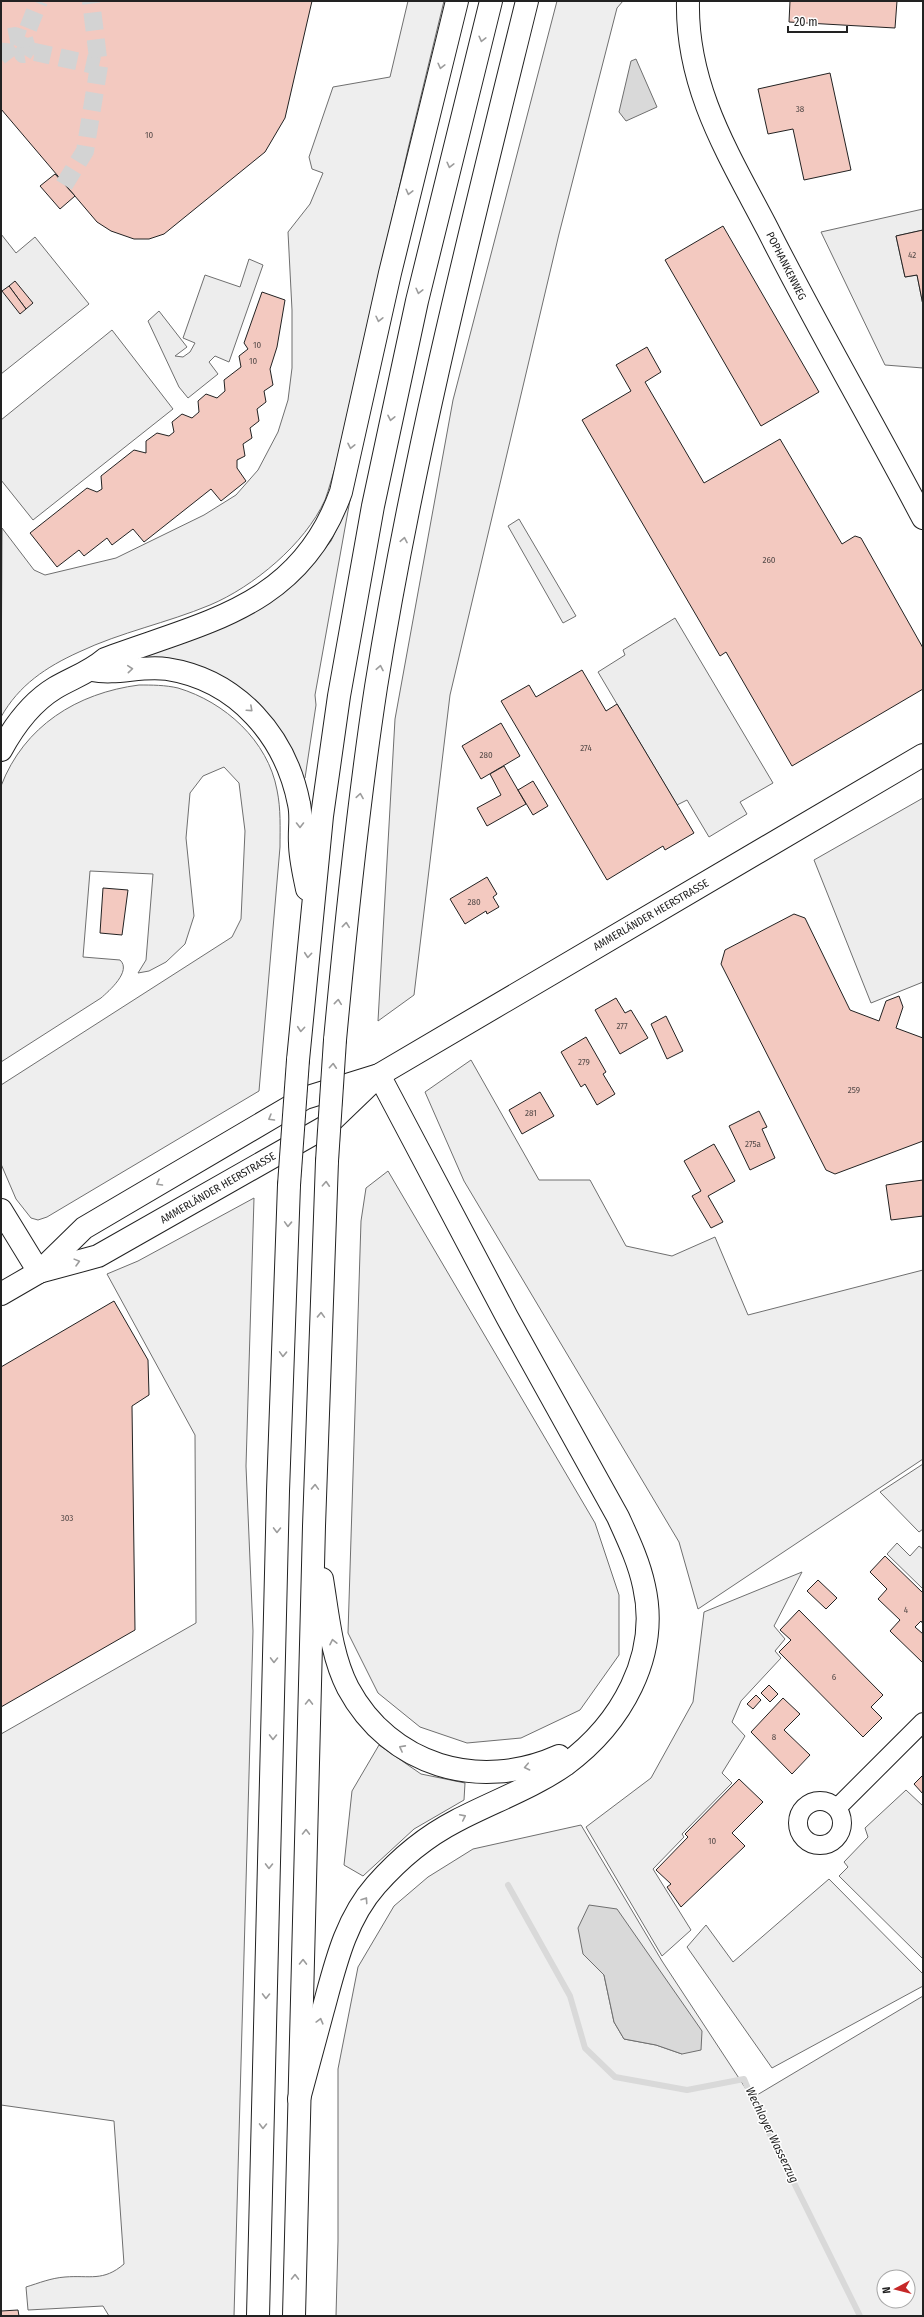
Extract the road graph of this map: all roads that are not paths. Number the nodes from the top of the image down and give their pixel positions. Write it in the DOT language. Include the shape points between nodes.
graph roads {
  1 [pos="457,1"];
  2 [pos="491,1"];
  3 [pos="527,1"];
  4 [pos="688,1"];
  5 [pos="923,518"];
  6 [pos="92,670"];
  7 [pos="1,750"];
  8 [pos="923,755"];
  9 [pos="311,916"];
  10 [pos="379,1075"];
  11 [pos="1,1210"];
  12 [pos="39,1272"];
  13 [pos="1,1294"];
  14 [pos="314,1526"];
  15 [pos="923,1722"];
  16 [pos="600,1733"];
  17 [pos="837,1808"];
  18 [pos="299,2099"];
  19 [pos="258,2316"];
  20 [pos="294,2316"];
  1 -- 6 [label="main road, one-way" via="390,272 341,492 329,523 301,562 265,593 225,616 105,659"];
  2 -- 9 [label="main road, one-way" via="416,301 373,506 339,696"];
  14 -- 3 [label="main road, one-way, bridge" via="327,1161 335,1040 356,823 380,669 452,305"];
  4 -- 5 [label="main road, POPHANKENWEG" via="688,26 694,64 699,87 714,123 813,318 856,392"];
  6 -- 7 [label="main road" via="41,699 15,727"];
  6 -- 9 [label="main road, one-way" via="106,673 154,668 180,672 216,686 254,713 282,753 295,787 299,806 300,844"];
  8 -- 10 [label="main road, AMMERLÄNDER HEERSTRASSE"];
  9 -- 19 [label="main road, one-way, bridge" via="289,1185 278,1491"];
  10 -- 12 [label="main road, AMMERLÄNDER HEERSTRASSE, one-way" via="305,1098 84,1228"];
  12 -- 10 [label="main road, AMMERLÄNDER HEERSTRASSE, one-way" via="98,1256 325,1127"];
  10 -- 16 [label="main road" via="507,1317 618,1517 645,1586 648,1629 639,1671 620,1708"];
  11 -- 12 [label="main road"];
  12 -- 13 [label="main road, AMMERLÄNDER HEERSTRASSE"];
  16 -- 14 [label="main road, one-way" via="540,1764 507,1771 469,1772 432,1763 397,1745 371,1722 348,1688 333,1646"];
  18 -- 14 [label="main road, one-way"];
  15 -- 17 [label="street"];
  18 -- 16 [label="main road, one-way" via="335,1964 357,1912 374,1887 421,1842 456,1821 565,1765"];
  20 -- 18 [label="main road, one-way"];
}
